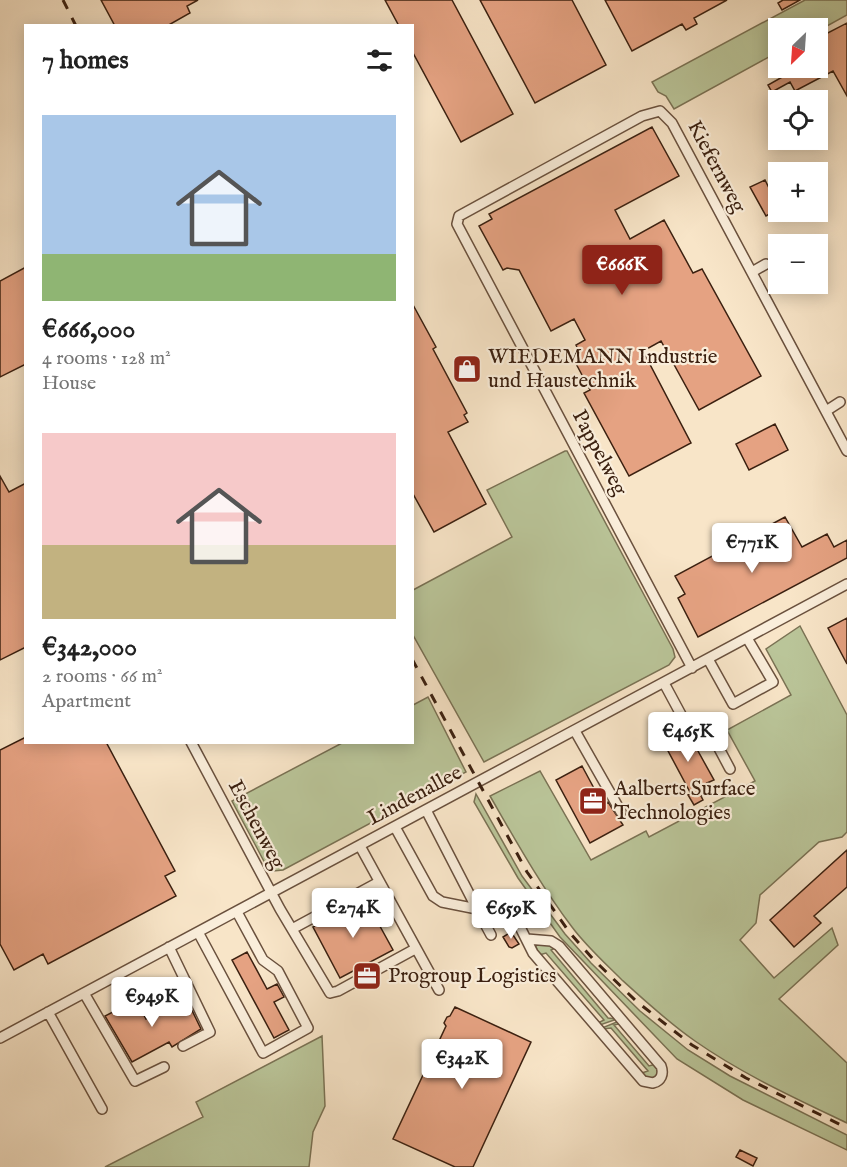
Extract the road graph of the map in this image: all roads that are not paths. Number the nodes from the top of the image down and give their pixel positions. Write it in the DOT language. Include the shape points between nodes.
graph roads {
  1 [pos="457,224"];
  2 [pos="766,264"];
  3 [pos="752,272"];
  4 [pos="840,402"];
  5 [pos="826,411"];
  6 [pos="847,451"];
  7 [pos="847,584"];
  8 [pos="747,638"];
  9 [pos="708,659"];
  10 [pos="692,668"];
  11 [pos="664,683"];
  12 [pos="575,731"];
  13 [pos="192,744"];
  14 [pos="730,769"];
  15 [pos="426,810"];
  16 [pos="621,812"];
  17 [pos="395,827"];
  18 [pos="360,846"];
  19 [pos="379,882"];
  20 [pos="272,893"];
  21 [pos="478,911"];
  22 [pos="237,912"];
  23 [pos="292,929"];
  24 [pos="198,932"];
  25 [pos="491,935"];
  26 [pos="527,939"];
  27 [pos="169,948"];
  28 [pos="415,949"];
  29 [pos="187,984"];
  30 [pos="439,990"];
  31 [pos="84,993"];
  32 [pos="163,997"];
  33 [pos="48,1012"];
  34 [pos="0,1038"];
  35 [pos="183,1047"];
  36 [pos="164,1067"];
  37 [pos="102,1109"];
  1 -- 3 [label="street, Kiefernweg" via="459,216 469,209 642,116 660,111 672,123"];
  1 -- 10 [label="street, Pappelweg"];
  2 -- 3 [label="street"];
  3 -- 5 [label="street, Kiefernweg"];
  4 -- 5 [label="street"];
  5 -- 6 [label="street, Kiefernweg"];
  7 -- 8 [label="street, Lindenallee"];
  8 -- 9 [label="street, Lindenallee"];
  8 -- 9 [label="street" via="773,682 733,704"];
  9 -- 10 [label="street, Lindenallee"];
  10 -- 11 [label="street, Lindenallee"];
  11 -- 12 [label="street, Lindenallee"];
  11 -- 14 [label="street" via="692,735 707,733 713,737"];
  12 -- 15 [label="street, Lindenallee"];
  12 -- 16 [label="street"];
  13 -- 20 [label="street, Eschenweg"];
  15 -- 17 [label="street, Lindenallee"];
  15 -- 21 [label="street"];
  17 -- 18 [label="street, Lindenallee"];
  17 -- 21 [label="street" via="434,896 442,902"];
  18 -- 19 [label="street"];
  18 -- 20 [label="street, Lindenallee"];
  19 -- 23 [label="street"];
  19 -- 28 [label="street"];
  20 -- 22 [label="street, Lindenallee"];
  20 -- 23 [label="street, Eschenweg"];
  21 -- 25 [label="street"];
  21 -- 26 [label="street" via="508,905"];
  22 -- 24 [label="street, Lindenallee"];
  22 -- 24 [label="street" via="263,960 278,971 308,1028 263,1053"];
  23 -- 28 [label="street, Eschenweg" via="330,993"];
  24 -- 27 [label="street, Lindenallee"];
  26 -- 26 [label="street" via="533,953 644,1081 659,1080 663,1074 661,1066 559,946 551,941"];
  27 -- 29 [label="street"];
  27 -- 31 [label="street, Lindenallee"];
  28 -- 30 [label="street"];
  29 -- 32 [label="street"];
  29 -- 35 [label="street" via="210,1032"];
  31 -- 33 [label="street, Lindenallee"];
  31 -- 36 [label="street" via="135,1081"];
  33 -- 34 [label="street, Lindenallee"];
  33 -- 37 [label="street"];
}
